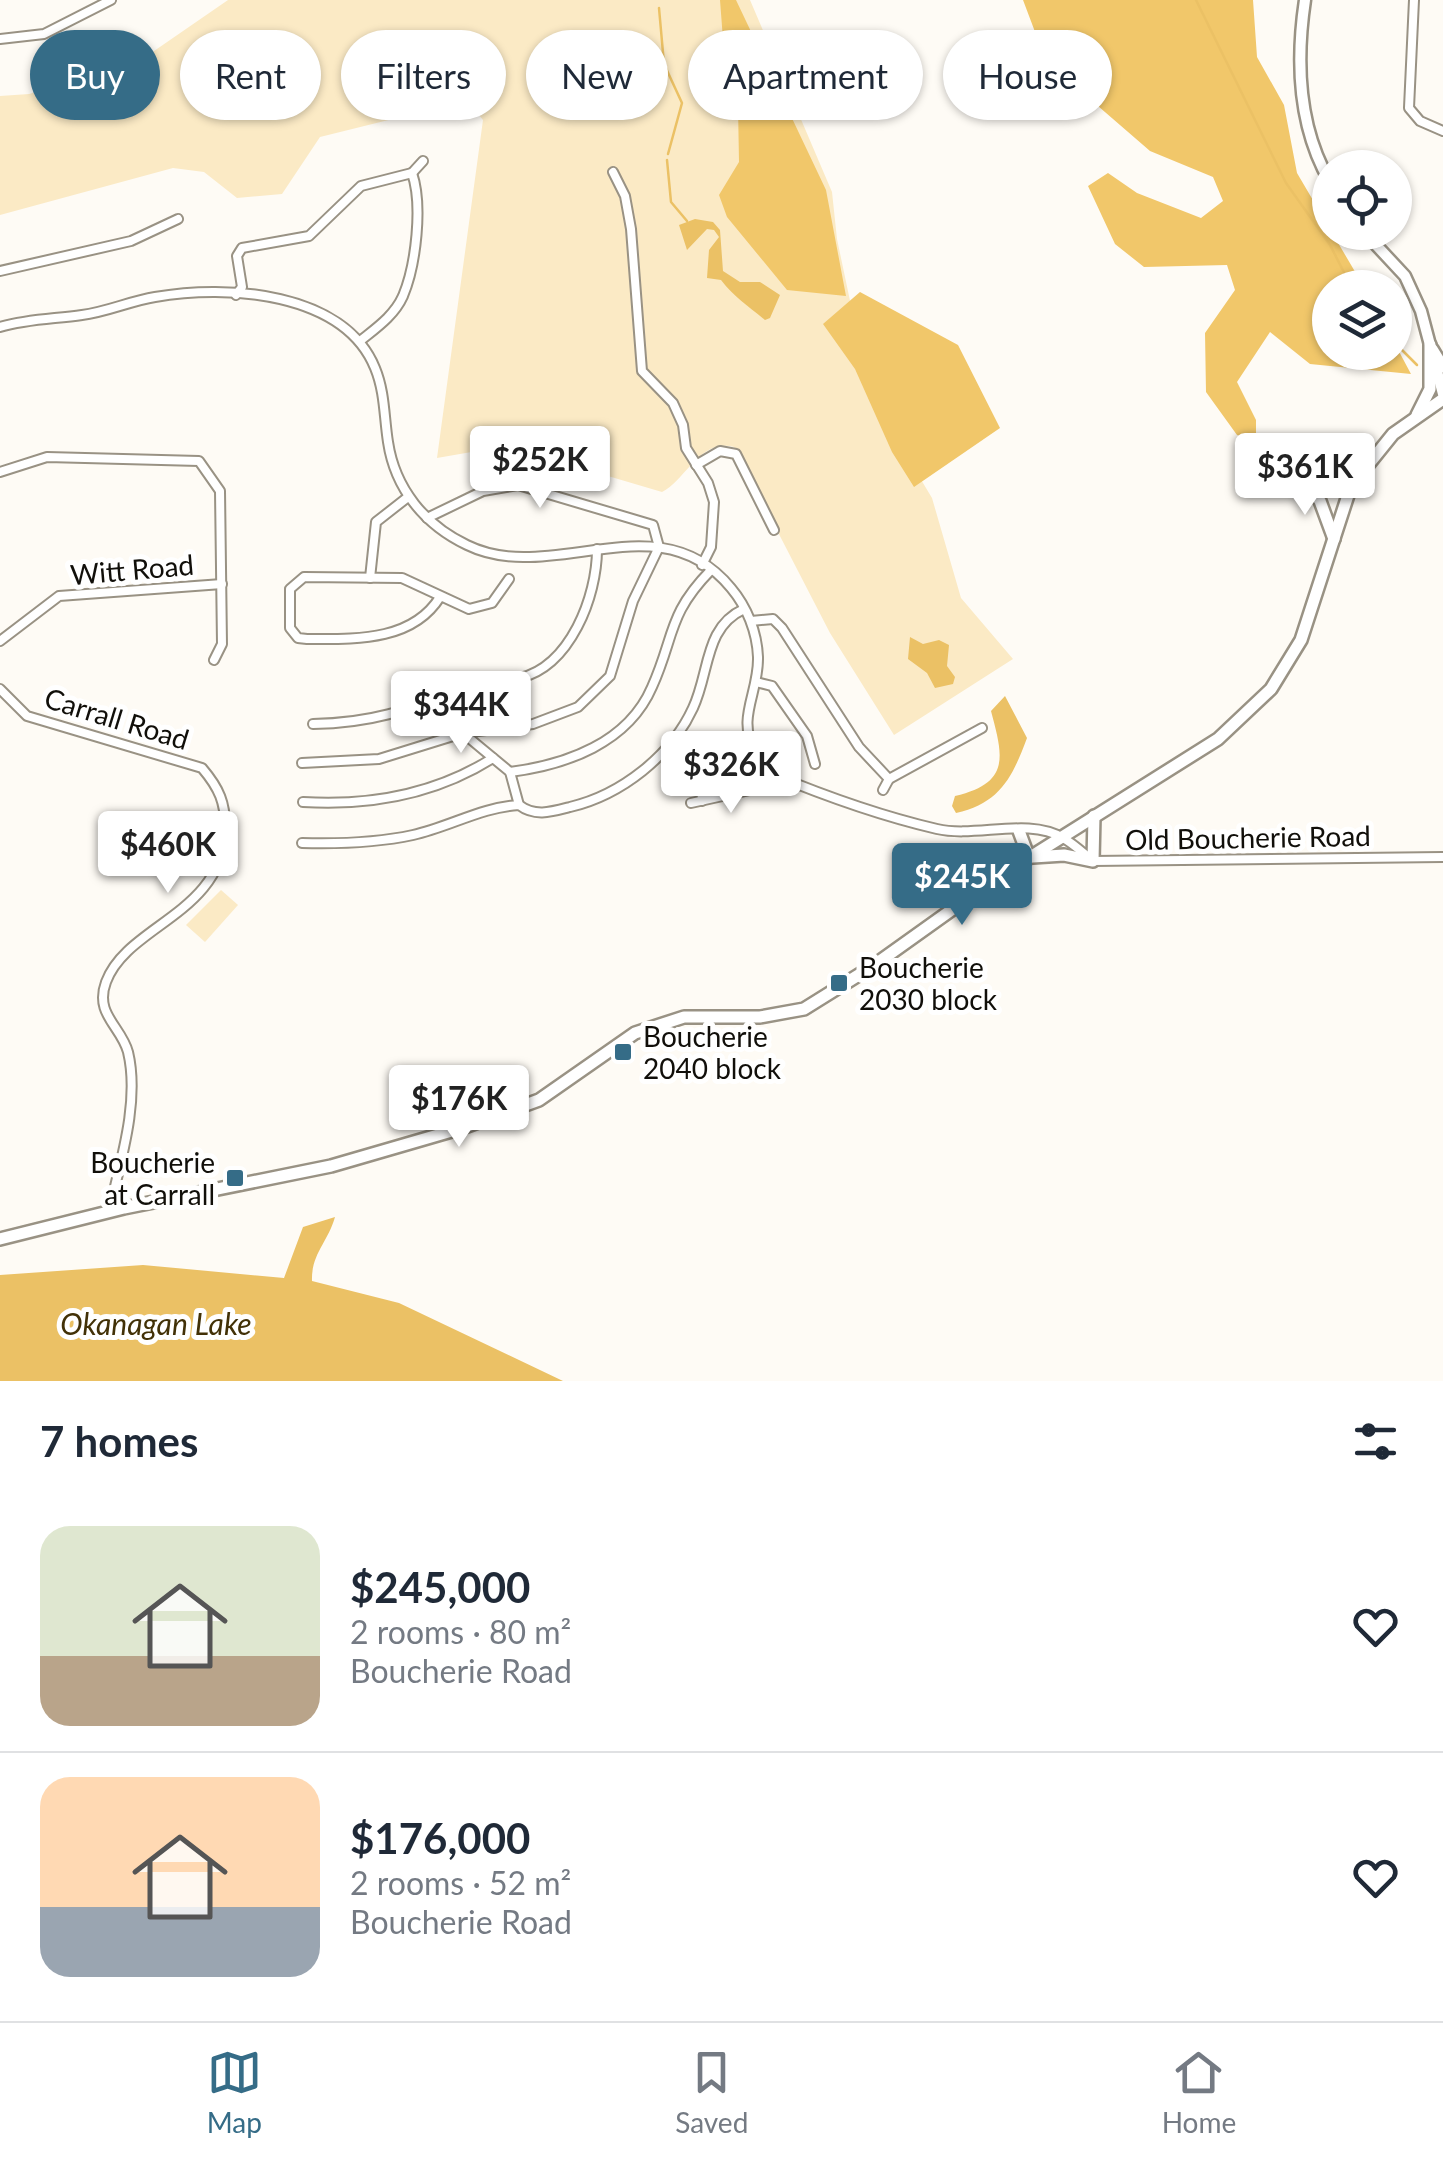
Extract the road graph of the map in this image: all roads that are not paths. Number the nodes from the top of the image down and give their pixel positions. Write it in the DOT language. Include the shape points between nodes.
graph roads {
  1 [pos="111,0"];
  2 [pos="1305,0"];
  3 [pos="1414,0"];
  4 [pos="0,40"];
  5 [pos="1443,130"];
  6 [pos="1318,150"];
  7 [pos="423,160"];
  8 [pos="612,172"];
  9 [pos="412,173"];
  10 [pos="178,219"];
  11 [pos="1381,250"];
  12 [pos="0,271"];
  13 [pos="236,296"];
  14 [pos="0,327"];
  15 [pos="360,341"];
  16 [pos="1430,345"];
  17 [pos="1443,366"];
  18 [pos="1443,397"];
  19 [pos="1415,418"];
  20 [pos="696,466"];
  21 [pos="0,472"];
  22 [pos="1362,473"];
  23 [pos="408,497"];
  24 [pos="427,518"];
  25 [pos="774,530"];
  26 [pos="1334,538"];
  27 [pos="659,547"];
  28 [pos="597,549"];
  29 [pos="706,568"];
  30 [pos="370,578"];
  31 [pos="509,579"];
  32 [pos="222,584"];
  33 [pos="440,597"];
  34 [pos="744,609"];
  35 [pos="751,620"];
  36 [pos="0,641"];
  37 [pos="214,660"];
  38 [pos="756,682"];
  39 [pos="0,688"];
  40 [pos="449,694"];
  41 [pos="312,724"];
  42 [pos="982,728"];
  43 [pos="463,733"];
  44 [pos="747,740"];
  45 [pos="493,758"];
  46 [pos="302,763"];
  47 [pos="815,764"];
  48 [pos="510,772"];
  49 [pos="889,779"];
  50 [pos="759,788"];
  51 [pos="883,790"];
  52 [pos="303,802"];
  53 [pos="702,802"];
  54 [pos="691,803"];
  55 [pos="519,805"];
  56 [pos="1094,816"];
  57 [pos="1019,831"];
  58 [pos="1062,837"];
  59 [pos="302,843"];
  60 [pos="1443,857"];
  61 [pos="1030,858"];
  62 [pos="1093,860"];
  63 [pos="109,1212"];
  64 [pos="0,1239"];
  1 -- 4 [label="street" via="44,34"];
  2 -- 6 [label="street" via="1298,44 1304,114"];
  3 -- 5 [label="street" via="1409,108"];
  7 -- 9 [label="street"];
  8 -- 20 [label="street" via="632,228 642,372 673,404"];
  9 -- 13 [label="street" via="361,186 309,236 242,248"];
  9 -- 15 [label="street" via="408,279 389,317"];
  10 -- 12 [label="street" via="130,241"];
  11 -- 16 [label="street" via="1406,276"];
  13 -- 14 [label="street" via="157,296"];
  13 -- 15 [label="street" via="314,307"];
  15 -- 23 [label="street" via="377,372 388,446"];
  16 -- 17 [label="main road"];
  16 -- 18 [label="street"];
  16 -- 19 [label="main road" via="1430,389"];
  18 -- 19 [label="main road"];
  19 -- 22 [label="main road"];
  20 -- 25 [label="street" via="720,451 736,454"];
  20 -- 29 [label="street" via="714,502"];
  21 -- 32 [label="street" via="47,456 199,461 220,490"];
  22 -- 26 [label="main road"];
  22 -- 26 [label="main road" via="1329,486 1305,481"];
  23 -- 24 [label="street"];
  23 -- 30 [label="street" via="376,522"];
  24 -- 27 [label="street" via="483,491 518,485 653,526"];
  24 -- 28 [label="street" via="469,546 512,556"];
  26 -- 56 [label="main road" via="1301,640 1271,689 1218,739"];
  27 -- 28 [label="street"];
  27 -- 29 [label="street"];
  27 -- 43 [label="street" via="600,688 560,716"];
  28 -- 40 [label="street" via="590,588 560,654 523,678"];
  29 -- 34 [label="street" via="726,582"];
  29 -- 48 [label="street" via="681,602 653,687 627,723 570,760"];
  30 -- 33 [label="street" via="402,578"];
  30 -- 33 [label="street" via="296,580 290,589 293,634 374,638 428,616"];
  31 -- 33 [label="street" via="501,596 480,609"];
  32 -- 36 [label="street, Witt Road" via="59,596"];
  32 -- 37 [label="street" via="222,644"];
  34 -- 35 [label="street"];
  34 -- 55 [label="street" via="719,628 694,707 662,753 636,776 575,806 530,813"];
  35 -- 38 [label="street"];
  35 -- 49 [label="street" via="773,619 782,628 859,747"];
  38 -- 44 [label="street" via="744,719"];
  38 -- 47 [label="street" via="772,686 806,736"];
  39 -- 63 [label="street, Carrall Road" via="27,716 202,768 220,789 225,813 224,846 207,886 115,967 105,985 105,1016 128,1050 130,1085"];
  40 -- 41 [label="street" via="383,718"];
  40 -- 43 [label="street"];
  42 -- 49 [label="street"];
  43 -- 45 [label="street"];
  43 -- 46 [label="street" via="378,759"];
  44 -- 53 [label="street" via="716,754 703,776"];
  44 -- 57 [label="street" via="772,774 874,812 940,830"];
  45 -- 48 [label="street"];
  45 -- 52 [label="street" via="411,794"];
  48 -- 55 [label="street"];
  49 -- 51 [label="street"];
  50 -- 53 [label="street"];
  53 -- 54 [label="street"];
  55 -- 59 [label="street" via="495,806 414,835"];
  56 -- 58 [label="main road"];
  56 -- 62 [label="main road"];
  57 -- 58 [label="street"];
  57 -- 61 [label="main road"];
  58 -- 61 [label="main road"];
  58 -- 62 [label="street, Old Boucherie Road"];
  60 -- 62 [label="street, Old Boucherie Road"];
  61 -- 62 [label="main road"];
  61 -- 63 [label="main road" via="804,1010 684,1017 635,1033 540,1100 462,1128 331,1166"];
  63 -- 64 [label="main road"];
}
